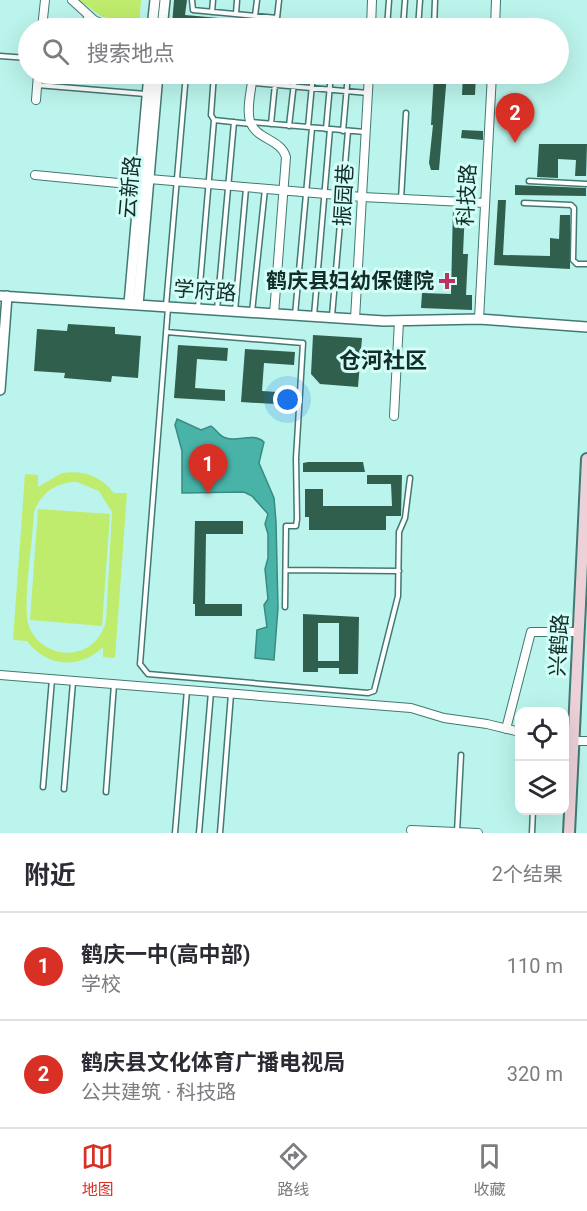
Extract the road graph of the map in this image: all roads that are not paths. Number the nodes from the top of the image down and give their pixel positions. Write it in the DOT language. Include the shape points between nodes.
graph roads {
  1 [pos="45,0"];
  2 [pos="72,0"];
  3 [pos="155,0"];
  4 [pos="165,0"];
  5 [pos="192,0"];
  6 [pos="213,0"];
  7 [pos="237,0"];
  8 [pos="257,0"];
  9 [pos="279,0"];
  10 [pos="372,0"];
  11 [pos="389,0"];
  12 [pos="405,0"];
  13 [pos="420,0"];
  14 [pos="435,0"];
  15 [pos="496,0"];
  16 [pos="212,12"];
  17 [pos="236,14"];
  18 [pos="89,16"];
  19 [pos="255,16"];
  20 [pos="43,18"];
  21 [pos="93,18"];
  22 [pos="153,18"];
  23 [pos="163,18"];
  24 [pos="371,18"];
  25 [pos="388,18"];
  26 [pos="404,18"];
  27 [pos="419,18"];
  28 [pos="434,18"];
  29 [pos="495,18"];
  30 [pos="0,56"];
  31 [pos="18,57"];
  32 [pos="148,84"];
  33 [pos="157,84"];
  34 [pos="185,84"];
  35 [pos="213,84"];
  36 [pos="252,84"];
  37 [pos="264,84"];
  38 [pos="312,84"];
  39 [pos="330,84"];
  40 [pos="347,84"];
  41 [pos="368,84"];
  42 [pos="491,84"];
  43 [pos="37,85"];
  44 [pos="275,85"];
  45 [pos="293,86"];
  46 [pos="311,88"];
  47 [pos="330,89"];
  48 [pos="347,91"];
  49 [pos="368,93"];
  50 [pos="147,94"];
  51 [pos="36,100"];
  52 [pos="406,113"];
  53 [pos="214,120"];
  54 [pos="234,122"];
  55 [pos="251,123"];
  56 [pos="271,124"];
  57 [pos="289,126"];
  58 [pos="310,128"];
  59 [pos="328,129"];
  60 [pos="346,131"];
  61 [pos="365,132"];
  62 [pos="35,175"];
  63 [pos="149,179"];
  64 [pos="177,181"];
  65 [pos="529,181"];
  66 [pos="139,184"];
  67 [pos="208,184"];
  68 [pos="587,184"];
  69 [pos="227,185"];
  70 [pos="246,187"];
  71 [pos="265,189"];
  72 [pos="284,190"];
  73 [pos="306,192"];
  74 [pos="324,194"];
  75 [pos="343,195"];
  76 [pos="362,197"];
  77 [pos="401,199"];
  78 [pos="485,204"];
  79 [pos="524,204"];
  80 [pos="587,264"];
  81 [pos="4,296"];
  82 [pos="134,304"];
  83 [pos="167,306"];
  84 [pos="198,308"];
  85 [pos="217,310"];
  86 [pos="235,311"];
  87 [pos="252,312"];
  88 [pos="274,314"];
  89 [pos="295,315"];
  90 [pos="314,316"];
  91 [pos="332,318"];
  92 [pos="355,319"];
  93 [pos="478,319"];
  94 [pos="399,321"];
  95 [pos="587,327"];
  96 [pos="166,332"];
  97 [pos="0,390"];
  98 [pos="394,416"];
  99 [pos="587,459"];
  100 [pos="410,478"];
  101 [pos="285,570"];
  102 [pos="399,571"];
  103 [pos="285,607"];
  104 [pos="582,629"];
  105 [pos="0,675"];
  106 [pos="52,678"];
  107 [pos="73,680"];
  108 [pos="114,684"];
  109 [pos="187,690"];
  110 [pos="211,692"];
  111 [pos="231,693"];
  112 [pos="506,729"];
  113 [pos="515,731"];
  114 [pos="587,741"];
  115 [pos="571,743"];
  116 [pos="461,755"];
  117 [pos="43,787"];
  118 [pos="64,789"];
  119 [pos="105,792"];
  120 [pos="533,815"];
  121 [pos="411,830"];
  122 [pos="457,832"];
  123 [pos="175,833"];
  124 [pos="199,833"];
  125 [pos="220,833"];
  126 [pos="478,833"];
  127 [pos="532,833"];
  128 [pos="569,833"];
  1 -- 20 [label="street"];
  2 -- 18 [label="street"];
  3 -- 22 [label="street"];
  4 -- 23 [label="street"];
  5 -- 16 [label="lane" via="194,10"];
  6 -- 16 [label="lane"];
  7 -- 17 [label="lane"];
  8 -- 19 [label="lane"];
  9 -- 19 [label="lane" via="277,18"];
  10 -- 24 [label="street"];
  11 -- 25 [label="lane"];
  12 -- 26 [label="lane"];
  13 -- 27 [label="lane"];
  14 -- 28 [label="lane"];
  15 -- 29 [label="street"];
  16 -- 17 [label="lane"];
  17 -- 19 [label="lane"];
  18 -- 21 [label="street"];
  30 -- 31 [label="lane"];
  32 -- 50 [label="street, 云新路"];
  33 -- 63 [label="street, 云新路"];
  34 -- 64 [label="lane"];
  35 -- 53 [label="lane"];
  36 -- 55 [label="street"];
  37 -- 44 [label="lane"];
  38 -- 46 [label="lane"];
  39 -- 47 [label="lane"];
  40 -- 48 [label="lane"];
  41 -- 49 [label="street, 振园巷"];
  42 -- 78 [label="street, 科技路"];
  43 -- 50 [label="lane"];
  43 -- 51 [label="street"];
  44 -- 45 [label="lane"];
  44 -- 56 [label="lane"];
  45 -- 46 [label="lane"];
  45 -- 57 [label="lane"];
  46 -- 47 [label="lane"];
  46 -- 58 [label="lane"];
  47 -- 48 [label="lane"];
  47 -- 59 [label="lane"];
  48 -- 49 [label="lane"];
  48 -- 60 [label="lane"];
  49 -- 61 [label="street, 振园巷"];
  50 -- 66 [label="street, 云新路"];
  52 -- 77 [label="lane"];
  53 -- 54 [label="lane"];
  53 -- 67 [label="lane"];
  54 -- 55 [label="lane"];
  54 -- 69 [label="lane"];
  55 -- 56 [label="lane"];
  55 -- 72 [label="street" via="285,153"];
  56 -- 57 [label="lane"];
  57 -- 58 [label="lane"];
  58 -- 59 [label="lane"];
  58 -- 73 [label="lane"];
  59 -- 60 [label="lane"];
  59 -- 74 [label="lane"];
  60 -- 61 [label="lane"];
  60 -- 75 [label="lane"];
  61 -- 76 [label="street, 振园巷"];
  62 -- 66 [label="street"];
  63 -- 64 [label="street"];
  63 -- 82 [label="street, 云新路"];
  64 -- 67 [label="street"];
  64 -- 83 [label="lane"];
  65 -- 68 [label="lane"];
  66 -- 82 [label="street, 云新路"];
  67 -- 69 [label="street"];
  67 -- 84 [label="lane"];
  69 -- 70 [label="street"];
  69 -- 85 [label="lane"];
  70 -- 71 [label="street"];
  70 -- 86 [label="lane"];
  71 -- 72 [label="street"];
  71 -- 87 [label="lane"];
  72 -- 73 [label="street"];
  72 -- 88 [label="street"];
  73 -- 74 [label="street"];
  73 -- 89 [label="lane"];
  74 -- 75 [label="street"];
  74 -- 90 [label="lane"];
  75 -- 76 [label="street"];
  75 -- 91 [label="lane"];
  76 -- 77 [label="street"];
  76 -- 92 [label="street, 振园巷"];
  77 -- 78 [label="street"];
  78 -- 93 [label="street, 科技路"];
  79 -- 80 [label="lane" via="571,205 573,260"];
  81 -- 82 [label="street, 学府路"];
  81 -- 97 [label="street"];
  82 -- 83 [label="street, 学府路"];
  83 -- 84 [label="street, 学府路"];
  83 -- 96 [label="lane"];
  84 -- 85 [label="street, 学府路"];
  85 -- 86 [label="street, 学府路"];
  86 -- 87 [label="street, 学府路"];
  87 -- 88 [label="street, 学府路"];
  88 -- 89 [label="street, 学府路"];
  89 -- 90 [label="street, 学府路"];
  90 -- 91 [label="street, 学府路"];
  91 -- 92 [label="street, 学府路"];
  92 -- 94 [label="street, 学府路"];
  93 -- 94 [label="street, 学府路"];
  93 -- 95 [label="street, 学府路"];
  94 -- 98 [label="street"];
  96 -- 101 [label="lane" via="303,343 296,458 297,519 296,526 286,526"];
  96 -- 102 [label="lane" via="141,664 145,672 371,693 377,687 396,607"];
  99 -- 104 [label="main road, 兴鹤路"];
  100 -- 102 [label="lane" via="405,518 399,532"];
  101 -- 102 [label="lane"];
  101 -- 103 [label="lane"];
  104 -- 112 [label="street" via="531,632"];
  104 -- 115 [label="main road, 兴鹤路"];
  105 -- 106 [label="street"];
  106 -- 107 [label="street"];
  106 -- 117 [label="lane"];
  107 -- 108 [label="street"];
  107 -- 118 [label="lane"];
  108 -- 109 [label="street"];
  108 -- 119 [label="lane"];
  109 -- 110 [label="street"];
  109 -- 123 [label="lane"];
  110 -- 111 [label="street"];
  110 -- 124 [label="lane"];
  111 -- 112 [label="street" via="411,708"];
  111 -- 125 [label="lane"];
  112 -- 113 [label="street"];
  114 -- 115 [label="street"];
  115 -- 128 [label="main road, 兴鹤路"];
  116 -- 122 [label="lane"];
  120 -- 127 [label="lane"];
  121 -- 122 [label="street"];
  122 -- 126 [label="street"];
}
